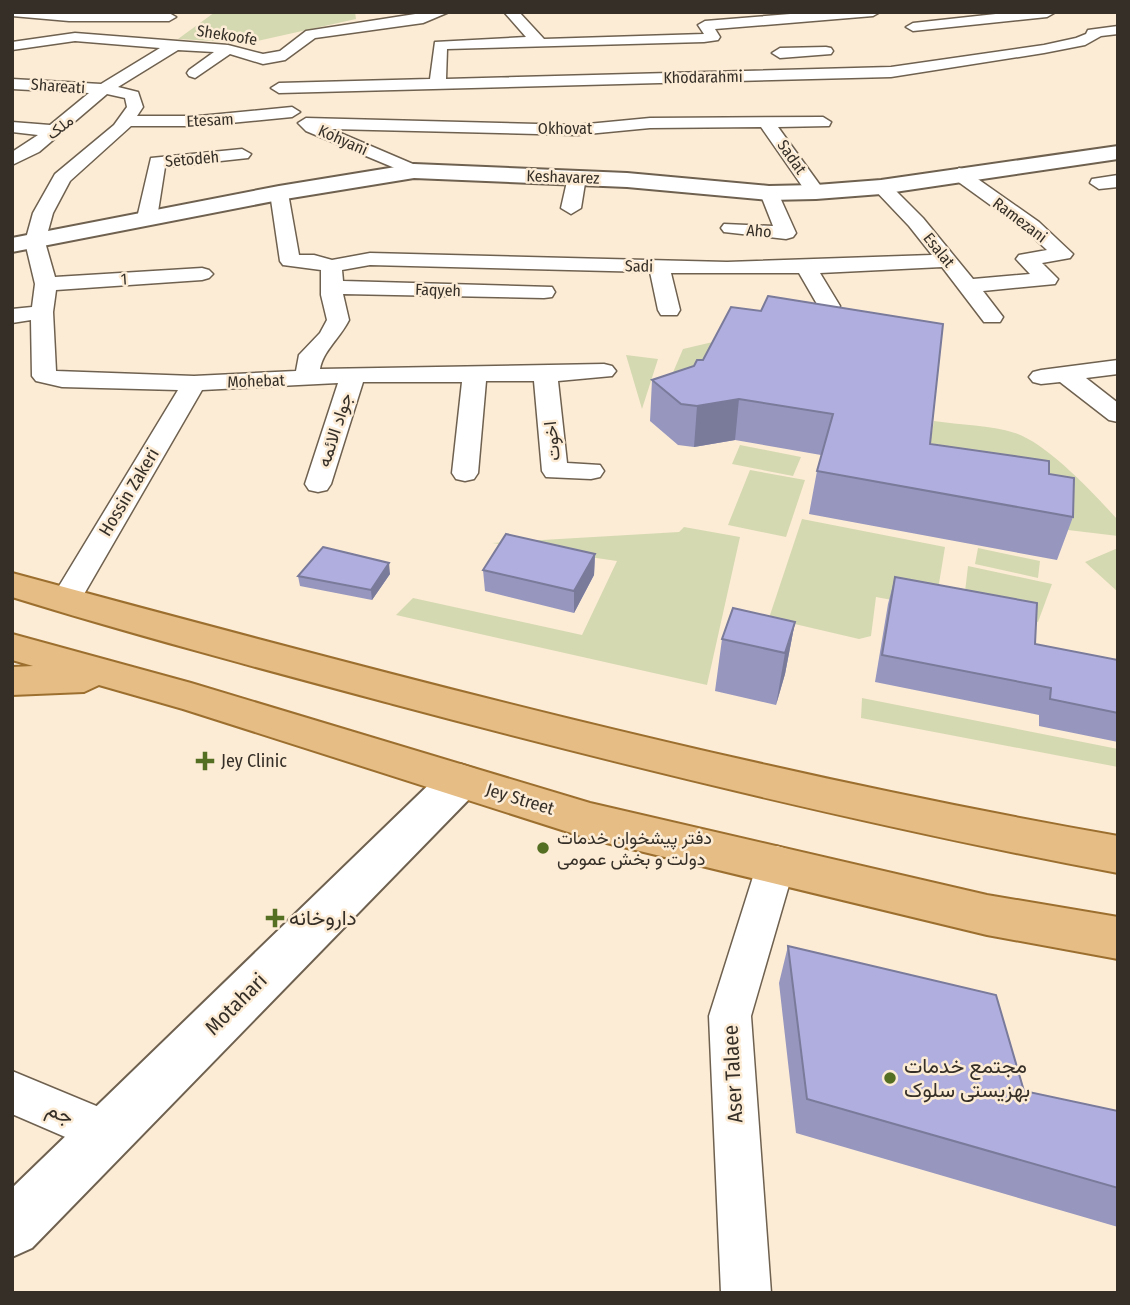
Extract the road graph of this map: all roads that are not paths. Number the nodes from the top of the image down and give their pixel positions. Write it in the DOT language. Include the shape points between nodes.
graph roads {
  1 [pos="12,12"];
  2 [pos="365,12"];
  3 [pos="442,12"];
  4 [pos="511,12"];
  5 [pos="873,12"];
  6 [pos="1046,13"];
  7 [pos="72,14"];
  8 [pos="169,17"];
  9 [pos="896,17"];
  10 [pos="390,29"];
  11 [pos="1118,30"];
  12 [pos="1093,33"];
  13 [pos="75,37"];
  14 [pos="539,42"];
  15 [pos="1118,43"];
  16 [pos="175,45"];
  17 [pos="20,46"];
  18 [pos="228,50"];
  19 [pos="826,51"];
  20 [pos="798,52"];
  21 [pos="780,53"];
  22 [pos="12,57"];
  23 [pos="263,59"];
  24 [pos="195,73"];
  25 [pos="827,75"];
  26 [pos="634,78"];
  27 [pos="12,84"];
  28 [pos="438,85"];
  29 [pos="279,88"];
  30 [pos="104,89"];
  31 [pos="645,97"];
  32 [pos="299,117"];
  33 [pos="128,121"];
  34 [pos="823,122"];
  35 [pos="766,123"];
  36 [pos="12,127"];
  37 [pos="54,131"];
  38 [pos="781,142"];
  39 [pos="762,143"];
  40 [pos="1118,152"];
  41 [pos="242,154"];
  42 [pos="12,160"];
  43 [pos="414,171"];
  44 [pos="959,174"];
  45 [pos="577,177"];
  46 [pos="881,187"];
  47 [pos="816,192"];
  48 [pos="279,193"];
  49 [pos="769,193"];
  50 [pos="570,208"];
  51 [pos="147,218"];
  52 [pos="731,228"];
  53 [pos="24,243"];
  54 [pos="948,261"];
  55 [pos="659,267"];
  56 [pos="806,267"];
  57 [pos="202,274"];
  58 [pos="332,276"];
  59 [pos="46,284"];
  60 [pos="968,286"];
  61 [pos="544,292"];
  62 [pos="829,306"];
  63 [pos="669,310"];
  64 [pos="42,312"];
  65 [pos="12,316"];
  66 [pos="992,317"];
  67 [pos="1118,367"];
  68 [pos="604,371"];
  69 [pos="475,374"];
  70 [pos="544,374"];
  71 [pos="1066,374"];
  72 [pos="353,375"];
  73 [pos="1041,377"];
  74 [pos="306,379"];
  75 [pos="194,383"];
  76 [pos="1118,415"];
  77 [pos="591,471"];
  78 [pos="465,473"];
  79 [pos="318,484"];
  80 [pos="12,585"];
  81 [pos="65,601"];
  82 [pos="12,647"];
  83 [pos="115,676"];
  84 [pos="12,681"];
  85 [pos="460,781"];
  86 [pos="1118,855"];
  87 [pos="777,863"];
  88 [pos="1118,938"];
  89 [pos="12,1092"];
  90 [pos="107,1133"];
  91 [pos="12,1227"];
  92 [pos="746,1293"];
  1 -- 7 [label="street"];
  2 -- 10 [label="street"];
  3 -- 10 [label="street, Shekoofe"];
  4 -- 14 [label="street"];
  5 -- 14 [label="street" via="705,25 713,37 704,38"];
  6 -- 9 [label="street" via="916,28"];
  6 -- 12 [label="street" via="1063,27"];
  7 -- 8 [label="street"];
  7 -- 13 [label="street"];
  10 -- 23 [label="street, Shekoofe" via="311,34 285,55"];
  11 -- 12 [label="street, Khodarahmi"];
  12 -- 15 [label="street"];
  12 -- 25 [label="street, Khodarahmi" via="1080,42 990,58 891,72"];
  13 -- 16 [label="street, Shekoofe"];
  13 -- 17 [label="street, Shekoofe"];
  14 -- 28 [label="street" via="440,45"];
  16 -- 18 [label="street, Shekoofe"];
  16 -- 30 [label="street, Shareati"];
  17 -- 22 [label="street"];
  18 -- 23 [label="street, Shekoofe"];
  18 -- 24 [label="street"];
  19 -- 20 [label="street"];
  20 -- 21 [label="street"];
  20 -- 25 [label="street"];
  23 -- 29 [label="street"];
  25 -- 26 [label="street, Khodarahmi"];
  26 -- 28 [label="street, Khodarahmi" via="524,87"];
  26 -- 31 [label="street"];
  27 -- 30 [label="street, Shareati"];
  28 -- 29 [label="street, Khodarahmi" via="364,80"];
  29 -- 32 [label="street"];
  30 -- 33 [label="street" via="132,95 135,107"];
  30 -- 37 [label="street, ملک"];
  32 -- 33 [label="street, Etesam"];
  32 -- 35 [label="street, Okhovat" via="612,133 678,122"];
  32 -- 43 [label="street, Kohyani" via="319,132"];
  33 -- 53 [label="street" via="62,178"];
  34 -- 35 [label="street, Okhovat"];
  35 -- 38 [label="street, Sadat"];
  36 -- 37 [label="street"];
  37 -- 42 [label="street, ملک"];
  38 -- 39 [label="street"];
  38 -- 47 [label="street, Sadat"];
  40 -- 44 [label="street, Keshavarez"];
  41 -- 51 [label="street, Setodeh" via="157,162"];
  43 -- 45 [label="street, Keshavarez"];
  43 -- 48 [label="street, Keshavarez"];
  44 -- 46 [label="street, Keshavarez"];
  44 -- 60 [label="street, Ramezani" via="1063,254 1026,259 1047,279"];
  45 -- 49 [label="street, Keshavarez"];
  45 -- 50 [label="street"];
  46 -- 47 [label="street, Keshavarez"];
  46 -- 54 [label="street, Esalat"];
  47 -- 49 [label="street, Keshavarez"];
  48 -- 51 [label="street, Keshavarez"];
  48 -- 58 [label="street" via="290,261 314,261"];
  49 -- 52 [label="street, Aho" via="786,233"];
  51 -- 53 [label="street, Keshavarez"];
  53 -- 59 [label="street, Mohebat"];
  54 -- 56 [label="street, Sadi"];
  54 -- 60 [label="street, Esalat"];
  55 -- 56 [label="street, Sadi"];
  55 -- 58 [label="street, Sadi" via="370,260"];
  55 -- 63 [label="street"];
  56 -- 62 [label="street"];
  57 -- 59 [label="street, 1"];
  58 -- 61 [label="street, Faqyeh"];
  58 -- 74 [label="street" via="338,320 311,355"];
  59 -- 64 [label="street, Mohebat"];
  60 -- 66 [label="street, Esalat"];
  64 -- 65 [label="street"];
  64 -- 75 [label="street, Mohebat" via="44,376"];
  67 -- 71 [label="street"];
  68 -- 70 [label="street, Mohebat"];
  69 -- 70 [label="street, Mohebat"];
  69 -- 72 [label="street, Mohebat"];
  69 -- 78 [label="street"];
  70 -- 77 [label="street, اخوت" via="555,471"];
  71 -- 73 [label="street"];
  71 -- 76 [label="street"];
  72 -- 74 [label="street, Mohebat"];
  72 -- 79 [label="street, جواد الائمه"];
  74 -- 75 [label="street, Mohebat"];
  75 -- 81 [label="street, Hossin Zakeri"];
  80 -- 81 [label="main road"];
  81 -- 86 [label="main road" via="585,740 991,833"];
  82 -- 83 [label="main road, Jey Street"];
  83 -- 84 [label="main road"];
  83 -- 85 [label="main road, Jey Street"];
  85 -- 87 [label="main road, Jey Street" via="590,821"];
  85 -- 90 [label="street, Motahari"];
  87 -- 88 [label="main road, Jey Street" via="987,915"];
  87 -- 92 [label="street, Aser Talaee" via="730,1016"];
  89 -- 90 [label="street, جم"];
  90 -- 91 [label="street, Motahari"];
}
